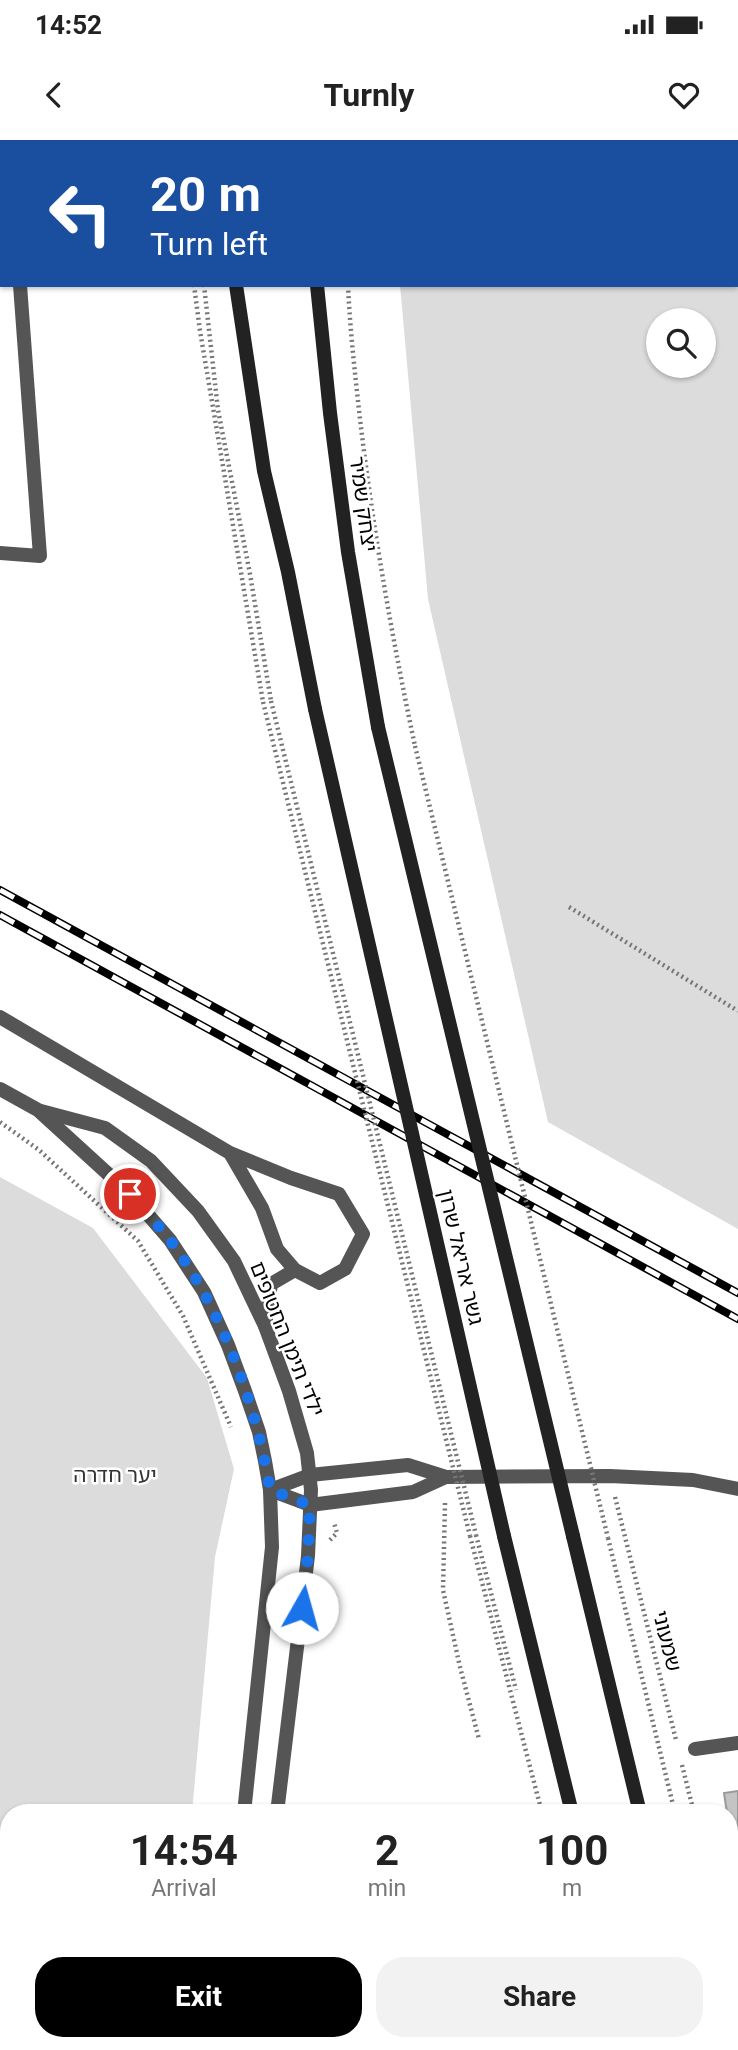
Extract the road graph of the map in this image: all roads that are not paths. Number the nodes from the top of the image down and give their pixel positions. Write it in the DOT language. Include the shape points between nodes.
graph roads {
  1 [pos="20,287"];
  2 [pos="236,287"];
  3 [pos="317,287"];
  4 [pos="0,553"];
  5 [pos="378,727"];
  6 [pos="0,1017"];
  7 [pos="0,1089"];
  8 [pos="38,1110"];
  9 [pos="230,1153"];
  10 [pos="295,1270"];
  11 [pos="265,1326"];
  12 [pos="310,1475"];
  13 [pos="446,1477"];
  14 [pos="738,1489"];
  15 [pos="270,1490"];
  16 [pos="310,1505"];
  17 [pos="738,1743"];
  18 [pos="695,1749"];
  19 [pos="245,1804"];
  20 [pos="278,1804"];
  21 [pos="570,1804"];
  22 [pos="638,1804"];
  1 -- 4 [label="street" via="40,556"];
  2 -- 21 [label="main road, גשר אריאל שרון, bridge" via="264,471 315,709"];
  3 -- 5 [label="main road, יצחק שמיר" via="348,552"];
  5 -- 22 [label="main road, גשר אריאל שרון, bridge"];
  6 -- 9 [label="street"];
  7 -- 8 [label="street, ילדי תימן החטופים"];
  8 -- 11 [label="street, ילדי תימן החטופים" via="105,1128 151,1161 198,1210 234,1261"];
  8 -- 15 [label="street, ילדי תימן החטופים" via="130,1194 170,1240 204,1292 259,1432"];
  9 -- 10 [label="street" via="262,1208 277,1249"];
  9 -- 10 [label="street" via="339,1194 363,1234 345,1269 320,1283"];
  10 -- 11 [label="street" via="271,1284"];
  11 -- 12 [label="street, ילדי תימן החטופים" via="301,1430"];
  12 -- 13 [label="street" via="408,1465"];
  12 -- 15 [label="street"];
  12 -- 16 [label="street, ילדי תימן החטופים"];
  13 -- 14 [label="street" via="610,1476 693,1480"];
  13 -- 16 [label="street" via="413,1492"];
  15 -- 16 [label="street"];
  15 -- 19 [label="street, ילדי תימן החטופים" via="272,1547"];
  16 -- 20 [label="street, ילדי תימן החטופים"];
  17 -- 18 [label="street"];
}
